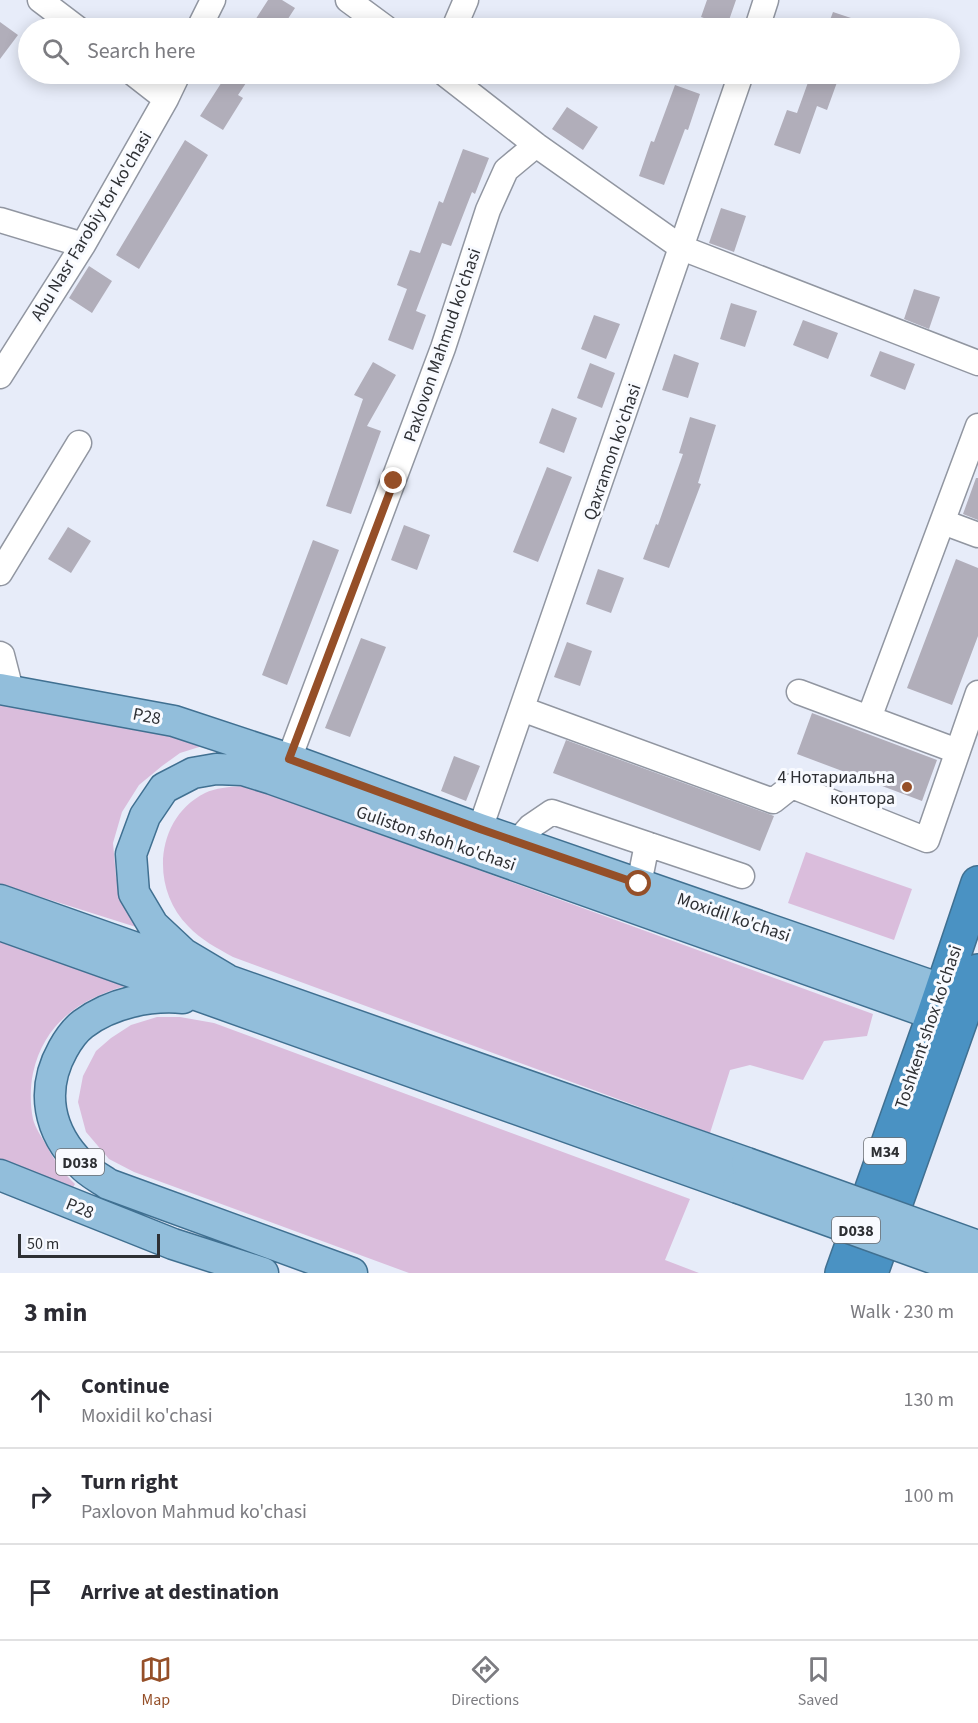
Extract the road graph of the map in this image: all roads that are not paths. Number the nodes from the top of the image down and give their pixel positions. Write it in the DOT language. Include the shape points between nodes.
graph roads {
  1 [pos="40,0"];
  2 [pos="213,0"];
  3 [pos="348,0"];
  4 [pos="466,0"];
  5 [pos="766,0"];
  6 [pos="63,18"];
  7 [pos="204,18"];
  8 [pos="372,18"];
  9 [pos="458,18"];
  10 [pos="760,18"];
  11 [pos="147,84"];
  12 [pos="173,84"];
  13 [pos="458,84"];
  14 [pos="738,84"];
  15 [pos="166,99"];
  16 [pos="536,145"];
  17 [pos="0,220"];
  18 [pos="83,245"];
  19 [pos="682,248"];
  20 [pos="978,363"];
  21 [pos="0,376"];
  22 [pos="978,426"];
  23 [pos="79,443"];
  24 [pos="943,522"];
  25 [pos="978,535"];
  26 [pos="0,573"];
  27 [pos="0,654"];
  28 [pos="6,689"];
  29 [pos="799,692"];
  30 [pos="978,693"];
  31 [pos="522,709"];
  32 [pos="869,718"];
  33 [pos="957,751"];
  34 [pos="289,759"];
  35 [pos="480,829"];
  36 [pos="517,842"];
  37 [pos="647,844"];
  38 [pos="742,876"];
  39 [pos="978,883"];
  40 [pos="639,884"];
  41 [pos="0,900"];
  42 [pos="0,925"];
  43 [pos="221,991"];
  44 [pos="956,999"];
  45 [pos="0,1175"];
  46 [pos="742,1175"];
  47 [pos="978,1246"];
  48 [pos="313,1266"];
  49 [pos="263,1273"];
  50 [pos="352,1273"];
  51 [pos="842,1273"];
  52 [pos="871,1273"];
  53 [pos="974,1273"];
  1 -- 6 [label="street"];
  2 -- 7 [label="street"];
  3 -- 8 [label="street"];
  4 -- 9 [label="street"];
  5 -- 10 [label="street"];
  11 -- 15 [label="street"];
  12 -- 15 [label="street, Abu Nasr Farobiy tor ko'chasi"];
  13 -- 16 [label="street"];
  14 -- 19 [label="street, Qaxramon ko'chasi"];
  15 -- 18 [label="street, Abu Nasr Farobiy tor ko'chasi"];
  16 -- 19 [label="street"];
  16 -- 34 [label="street, Paxlovon Mahmud ko'chasi" via="506,170 488,210 443,348"];
  17 -- 18 [label="street"];
  18 -- 21 [label="street, Abu Nasr Farobiy tor ko'chasi"];
  19 -- 20 [label="street"];
  19 -- 31 [label="street, Qaxramon ko'chasi"];
  22 -- 24 [label="street"];
  23 -- 26 [label="street"];
  24 -- 25 [label="street"];
  24 -- 32 [label="street"];
  27 -- 28 [label="street"];
  28 -- 34 [label="main road, Р28" via="174,721"];
  29 -- 32 [label="street"];
  30 -- 33 [label="street"];
  31 -- 33 [label="street" via="773,801 792,786 927,840"];
  31 -- 35 [label="street, Qaxramon ko'chasi"];
  32 -- 33 [label="street"];
  34 -- 35 [label="main road, Moxidil ko'chasi"];
  35 -- 36 [label="main road, Moxidil ko'chasi"];
  36 -- 37 [label="street" via="552,812"];
  36 -- 40 [label="main road, Moxidil ko'chasi"];
  37 -- 38 [label="street"];
  37 -- 40 [label="street"];
  39 -- 44 [label="highway, Toshkent shox ko'chasi / M34"];
  40 -- 44 [label="main road, Moxidil ko'chasi"];
  41 -- 43 [label="main road, Guliston shoh ko'chasi / D038"];
  42 -- 43 [label="main road, Guliston shoh ko'chasi / D038"];
  43 -- 44 [label="main road, Guliston shoh ko'chasi / D038" via="153,925 134,893 131,854 145,816 164,788 193,773 216,769 243,770 272,779"];
  43 -- 46 [label="main road, Guliston shoh ko'chasi / D038"];
  43 -- 48 [label="main road, Guliston shoh ko'chasi / D038" via="180,998 146,998 112,1008 83,1024 54,1065 49,1088 52,1116 66,1146 83,1166 108,1184"];
  44 -- 51 [label="highway, Toshkent shox ko'chasi / M34"];
  44 -- 52 [label="highway, Toshkent shox ko'chasi / M34"];
  45 -- 49 [label="main road, Р28 / D038" via="173,1244"];
  46 -- 47 [label="main road, Guliston shoh ko'chasi / D038, bridge"];
  46 -- 53 [label="main road, Guliston shoh ko'chasi / D038, bridge"];
  48 -- 50 [label="main road, Guliston shoh ko'chasi / D038"];
}
